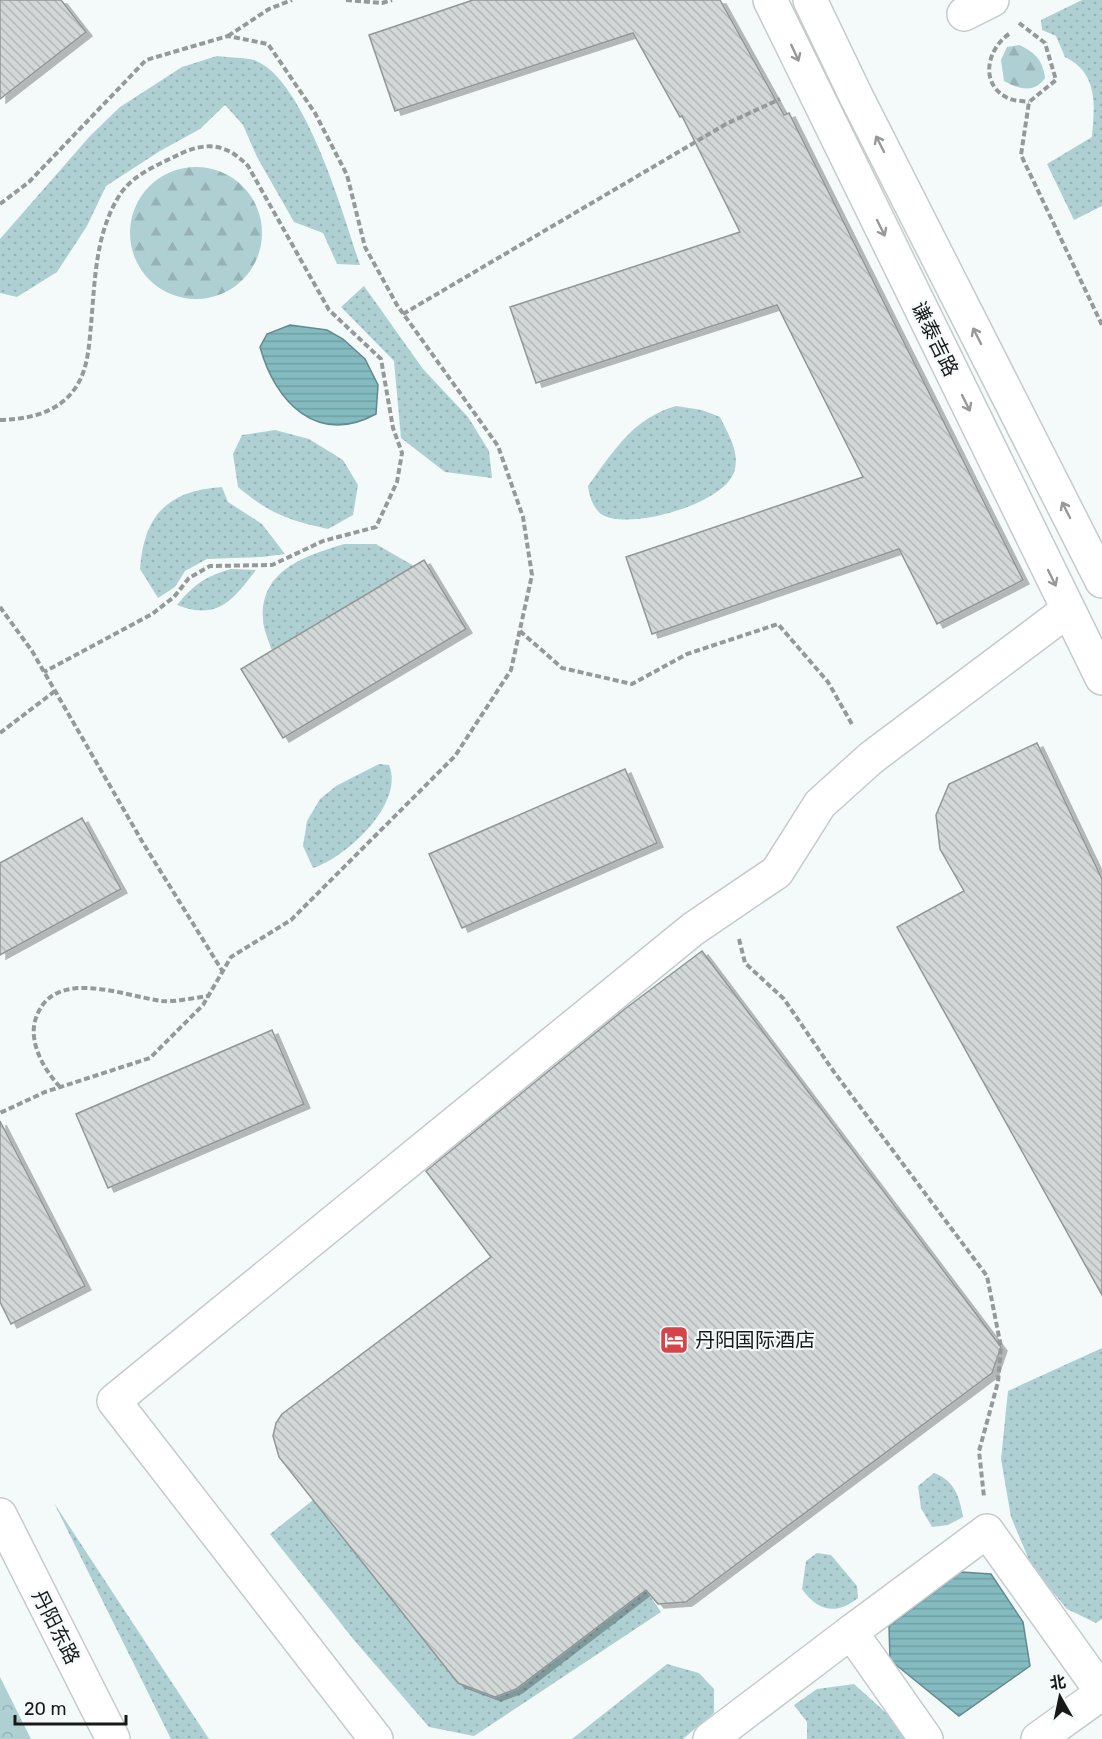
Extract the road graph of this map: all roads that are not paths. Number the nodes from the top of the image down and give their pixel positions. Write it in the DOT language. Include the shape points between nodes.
graph roads {
  1 [pos="770,0"];
  2 [pos="810,0"];
  3 [pos="1004,9"];
  4 [pos="964,14"];
  5 [pos="1102,581"];
  6 [pos="1068,610"];
  7 [pos="1102,678"];
  8 [pos="0,1515"];
  9 [pos="851,1632"];
  10 [pos="1102,1693"];
  11 [pos="113,1739"];
  12 [pos="376,1739"];
  13 [pos="710,1739"];
  14 [pos="926,1739"];
  15 [pos="1038,1739"];
  1 -- 6 [label="street, 谦泰吉路, one-way"];
  5 -- 2 [label="street, 谦泰吉路, one-way"];
  3 -- 4 [label="street"];
  6 -- 7 [label="street, 谦泰吉路"];
  6 -- 12 [label="street" via="871,758 820,804 777,872 693,929 114,1401"];
  8 -- 11 [label="street, 丹阳东路"];
  9 -- 10 [label="street" via="987,1531"];
  9 -- 13 [label="street"];
  9 -- 14 [label="street"];
  10 -- 15 [label="street"];
}
